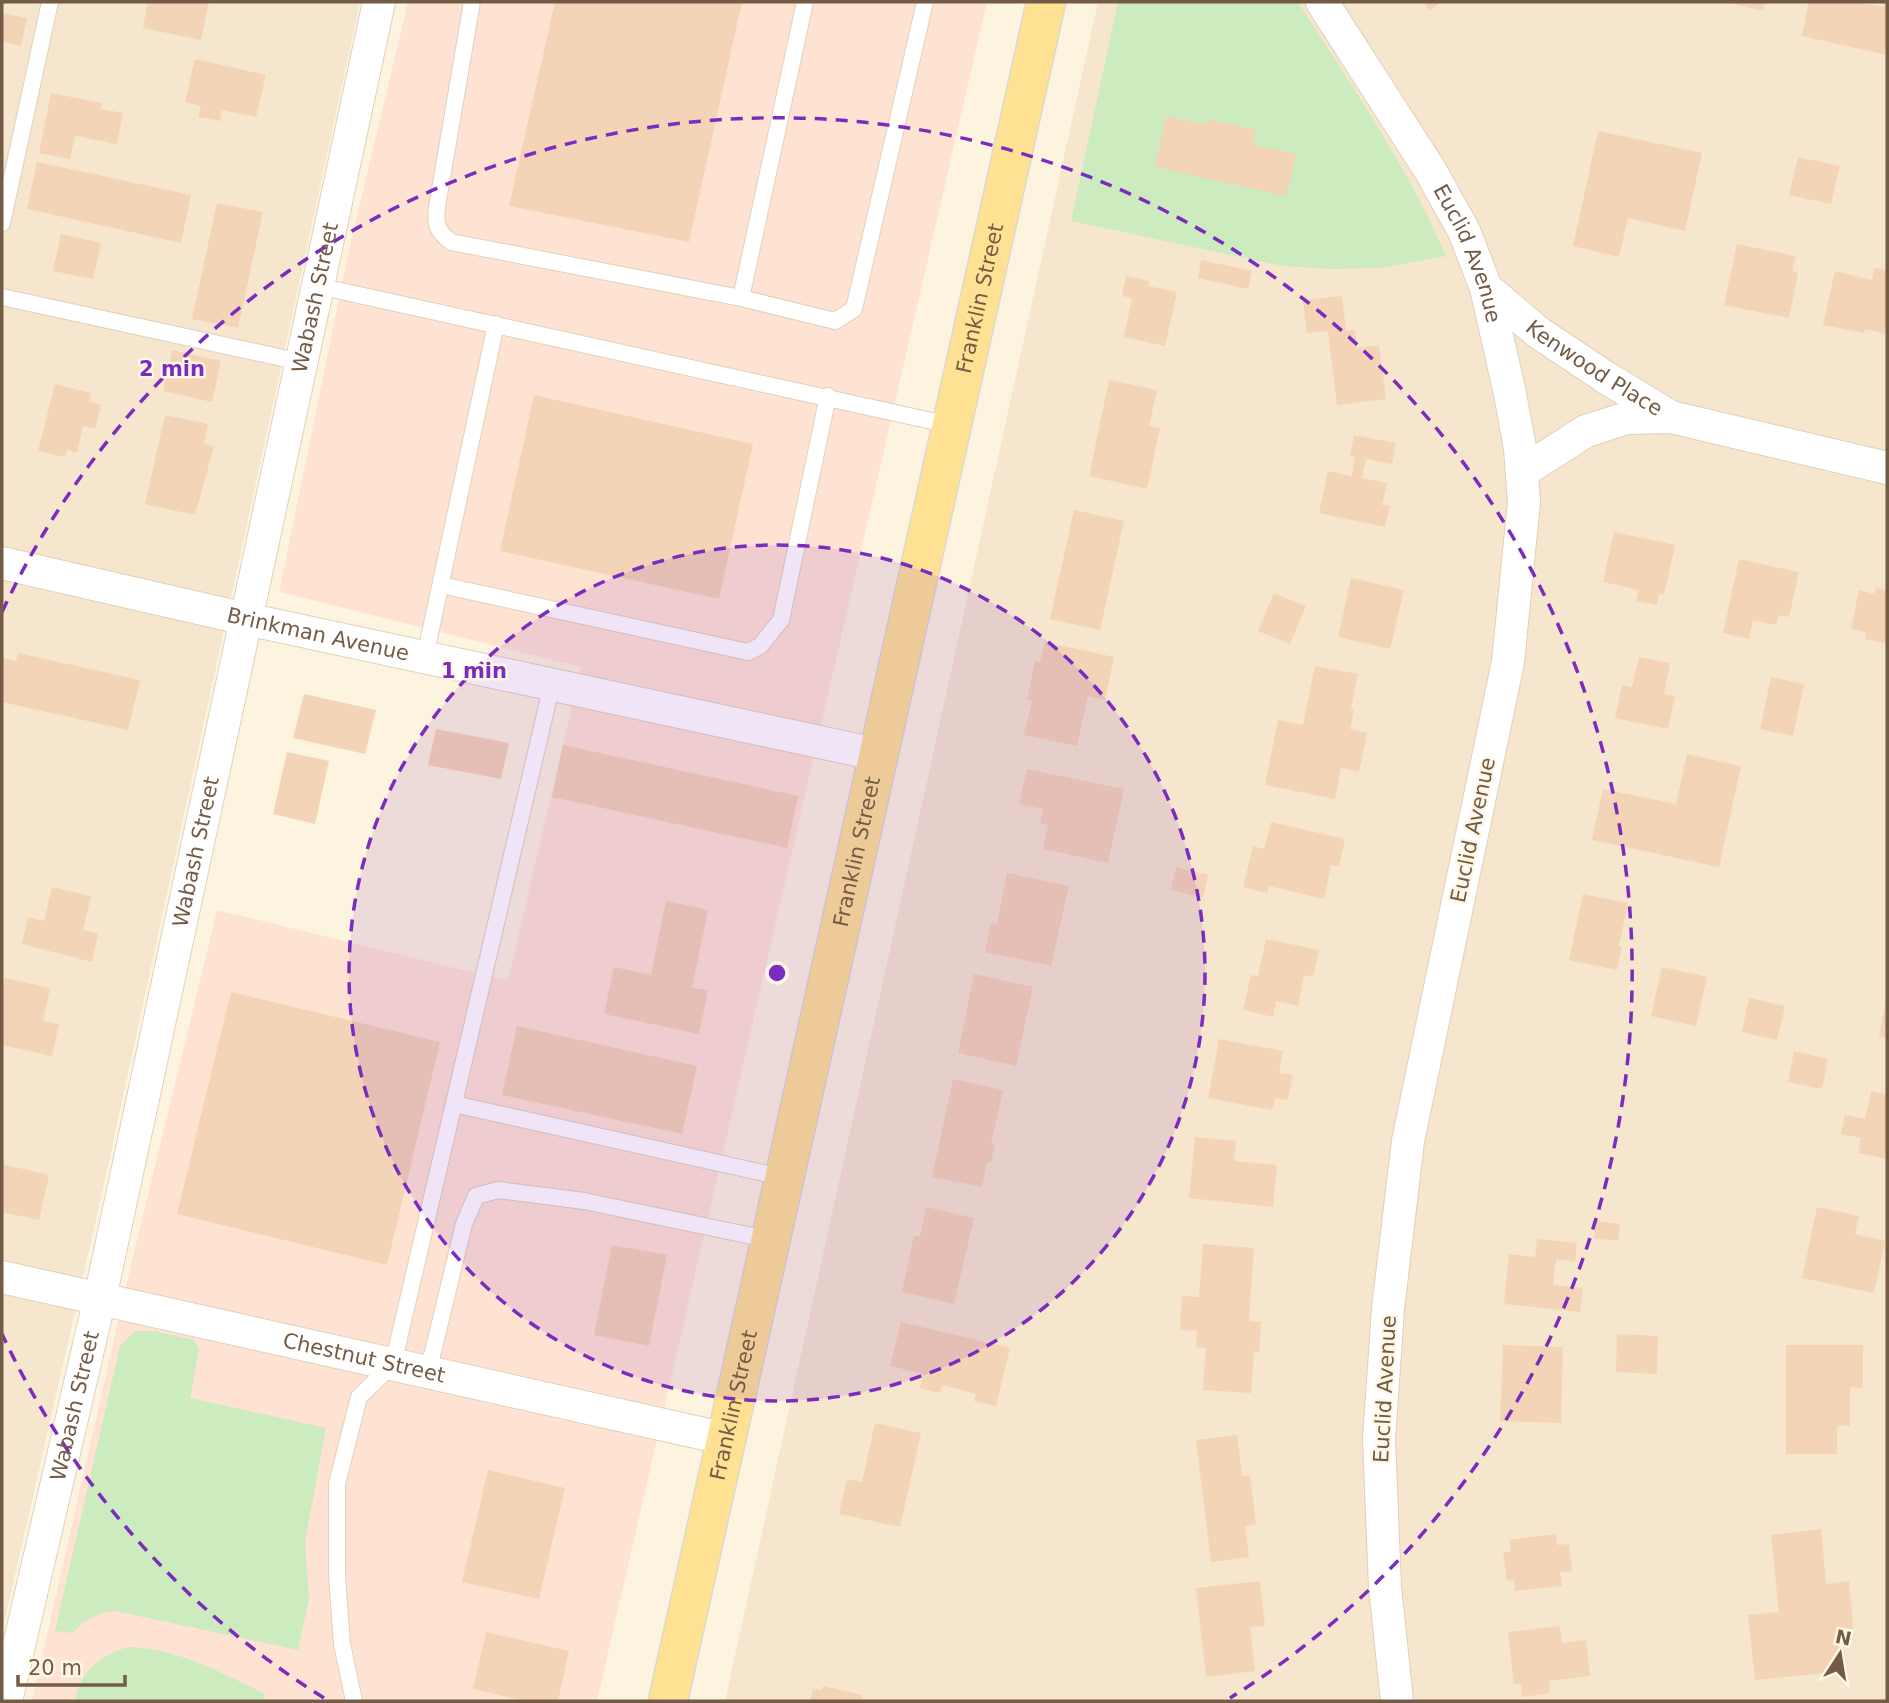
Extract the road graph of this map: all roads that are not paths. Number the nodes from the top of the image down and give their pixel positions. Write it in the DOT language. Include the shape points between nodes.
graph roads {
  1 [pos="50,2"];
  2 [pos="379,2"];
  3 [pos="472,2"];
  4 [pos="805,2"];
  5 [pos="925,2"];
  6 [pos="1046,2"];
  7 [pos="1322,2"];
  8 [pos="2,223"];
  9 [pos="317,286"];
  10 [pos="1486,288"];
  11 [pos="2,297"];
  12 [pos="741,298"];
  13 [pos="496,324"];
  14 [pos="301,362"];
  15 [pos="828,396"];
  16 [pos="1671,417"];
  17 [pos="950,425"];
  18 [pos="1887,468"];
  19 [pos="1522,472"];
  20 [pos="2,563"];
  21 [pos="441,585"];
  22 [pos="246,618"];
  23 [pos="425,657"];
  24 [pos="552,684"];
  25 [pos="880,755"];
  26 [pos="454,1104"];
  27 [pos="786,1178"];
  28 [pos="771,1240"];
  29 [pos="2,1277"];
  30 [pos="100,1298"];
  31 [pos="393,1364"];
  32 [pos="428,1372"];
  33 [pos="727,1439"];
  34 [pos="6,1701"];
  35 [pos="354,1701"];
  36 [pos="668,1701"];
  37 [pos="1397,1701"];
  1 -- 8 [label="lane"];
  2 -- 9 [label="street, Wabash Street"];
  3 -- 12 [label="lane" via="437,207 438,231 451,242"];
  4 -- 12 [label="lane"];
  5 -- 12 [label="lane" via="854,309 835,321"];
  6 -- 17 [label="main road, Franklin Street"];
  7 -- 10 [label="street, Euclid Avenue" via="1437,182 1464,231"];
  9 -- 13 [label="lane"];
  9 -- 14 [label="street, Wabash Street"];
  10 -- 16 [label="street, Kenwood Place" via="1539,333"];
  10 -- 19 [label="street, Euclid Avenue"];
  11 -- 14 [label="lane"];
  13 -- 15 [label="lane"];
  13 -- 21 [label="lane"];
  14 -- 22 [label="street, Wabash Street"];
  15 -- 17 [label="lane"];
  15 -- 21 [label="lane" via="781,620 760,646 748,652"];
  16 -- 18 [label="street, Kenwood Place"];
  16 -- 19 [label="street, Kenwood Place" via="1627,418 1586,431"];
  17 -- 25 [label="main road, Franklin Street"];
  19 -- 37 [label="street, Euclid Avenue" via="1524,502 1508,662 1408,1141 1388,1309 1379,1438 1385,1587"];
  20 -- 22 [label="street, Brinkman Avenue"];
  21 -- 23 [label="lane"];
  22 -- 23 [label="street, Brinkman Avenue"];
  22 -- 30 [label="street, Wabash Street"];
  23 -- 24 [label="street, Brinkman Avenue"];
  24 -- 25 [label="street, Brinkman Avenue"];
  24 -- 26 [label="lane"];
  25 -- 27 [label="main road, Franklin Street"];
  26 -- 27 [label="lane"];
  26 -- 31 [label="lane"];
  27 -- 28 [label="main road, Franklin Street"];
  28 -- 32 [label="lane" via="584,1201 498,1191 477,1196 464,1224"];
  28 -- 33 [label="main road, Franklin Street"];
  29 -- 30 [label="street, Chestnut Street"];
  30 -- 31 [label="street, Chestnut Street"];
  30 -- 34 [label="street, Wabash Street"];
  31 -- 32 [label="street, Chestnut Street"];
  31 -- 35 [label="lane" via="359,1396 337,1484 342,1644"];
  32 -- 33 [label="street, Chestnut Street"];
  33 -- 36 [label="main road, Franklin Street"];
}
